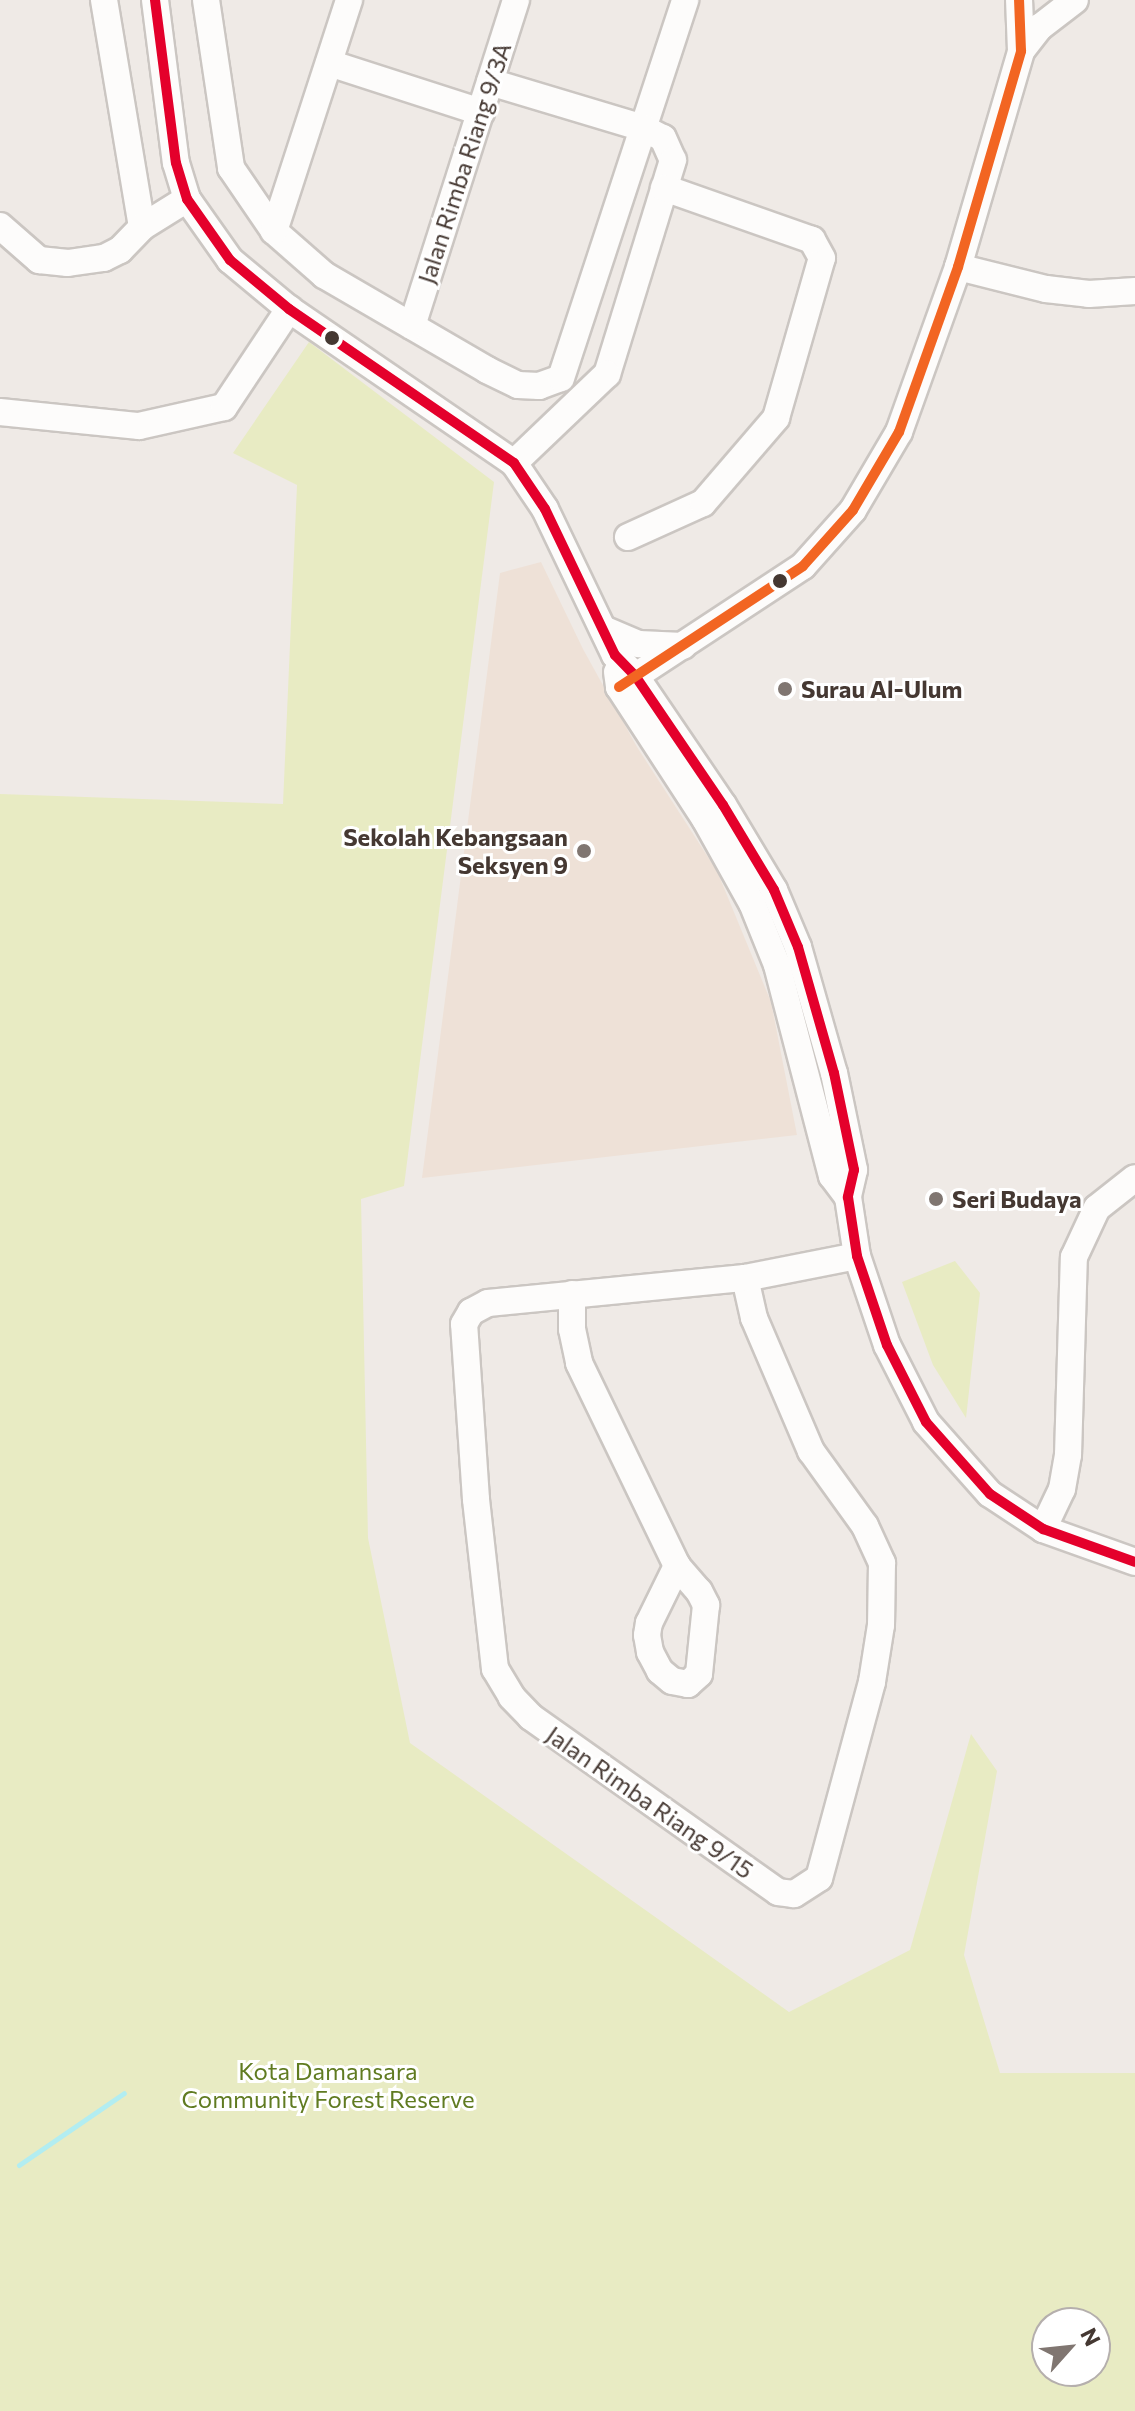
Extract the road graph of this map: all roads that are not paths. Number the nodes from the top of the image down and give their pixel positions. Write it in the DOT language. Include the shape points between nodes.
graph roads {
  1 [pos="104,0"];
  2 [pos="155,0"];
  3 [pos="206,0"];
  4 [pos="349,0"];
  5 [pos="516,0"];
  6 [pos="685,0"];
  7 [pos="1019,0"];
  8 [pos="1075,0"];
  9 [pos="1021,51"];
  10 [pos="329,63"];
  11 [pos="490,82"];
  12 [pos="481,112"];
  13 [pos="643,128"];
  14 [pos="664,188"];
  15 [pos="187,199"];
  16 [pos="0,226"];
  17 [pos="142,227"];
  18 [pos="274,231"];
  19 [pos="958,267"];
  20 [pos="1135,291"];
  21 [pos="289,309"];
  22 [pos="412,326"];
  23 [pos="0,412"];
  24 [pos="514,463"];
  25 [pos="628,537"];
  26 [pos="603,629"];
  27 [pos="678,650"];
  28 [pos="627,682"];
  29 [pos="663,717"];
  30 [pos="821,1076"];
  31 [pos="1135,1178"];
  32 [pos="857,1256"];
  33 [pos="745,1278"];
  34 [pos="572,1294"];
  35 [pos="1043,1529"];
  36 [pos="1135,1562"];
  37 [pos="677,1566"];
  1 -- 17 [label="street"];
  2 -- 15 [label="street" via="176,163"];
  3 -- 18 [label="street" via="231,168"];
  4 -- 10 [label="street"];
  5 -- 11 [label="street, Jalan Rimba Riang 9/3A"];
  6 -- 13 [label="street"];
  7 -- 9 [label="street"];
  8 -- 9 [label="street" via="1040,27"];
  9 -- 19 [label="street"];
  10 -- 12 [label="street"];
  10 -- 18 [label="street"];
  11 -- 12 [label="street, Jalan Rimba Riang 9/3A"];
  11 -- 13 [label="street"];
  12 -- 22 [label="street, Jalan Rimba Riang 9/3A"];
  13 -- 14 [label="street" via="663,138 673,160"];
  13 -- 22 [label="street" via="561,378 539,386 518,385"];
  14 -- 24 [label="street" via="607,374"];
  14 -- 25 [label="street" via="812,240 822,258 776,418 703,503"];
  15 -- 17 [label="street"];
  15 -- 21 [label="street" via="230,260"];
  16 -- 17 [label="street" via="39,260 68,263 104,258"];
  18 -- 22 [label="street" via="324,275"];
  19 -- 20 [label="street" via="1046,289 1089,294"];
  19 -- 27 [label="street" via="899,432 853,510 820,550 784,581"];
  21 -- 23 [label="street" via="224,407 139,426"];
  21 -- 24 [label="street"];
  24 -- 26 [label="street" via="545,509"];
  26 -- 27 [label="street" via="639,644"];
  26 -- 28 [label="street"];
  27 -- 28 [label="street"];
  27 -- 29 [label="street" via="659,691"];
  28 -- 29 [label="street"];
  28 -- 30 [label="street" via="752,903"];
  29 -- 30 [label="street" via="774,890 798,947"];
  30 -- 32 [label="street" via="854,1170 848,1197"];
  31 -- 35 [label="street" via="1097,1208 1074,1257 1068,1455 1062,1489"];
  32 -- 33 [label="street, Jalan Rimba Riang 9/15"];
  32 -- 35 [label="street" via="887,1345 926,1422 990,1494"];
  33 -- 34 [label="street, Jalan Rimba Riang 9/15"];
  33 -- 34 [label="street, Jalan Rimba Riang 9/15" via="754,1318 811,1451 865,1526 882,1563 881,1625 872,1682 819,1878 794,1894 778,1892 531,1717 495,1669 464,1324 471,1312 488,1303"];
  34 -- 37 [label="street" via="579,1363"];
  35 -- 36 [label="street"];
}
